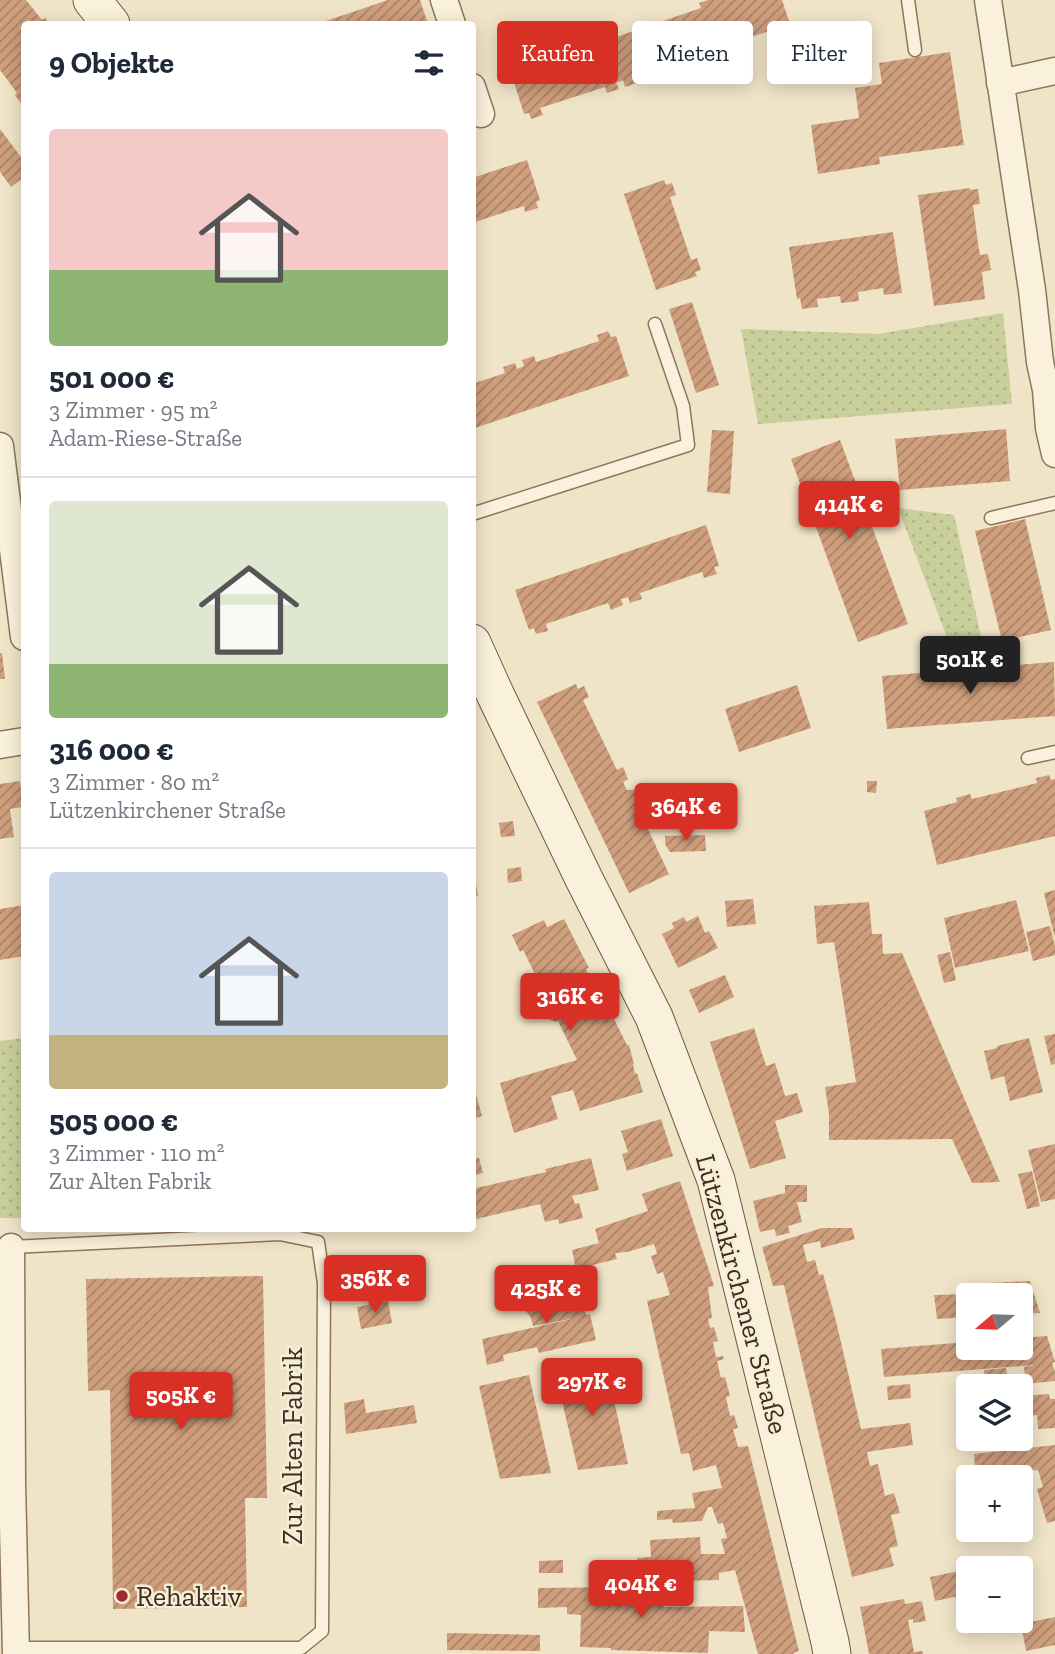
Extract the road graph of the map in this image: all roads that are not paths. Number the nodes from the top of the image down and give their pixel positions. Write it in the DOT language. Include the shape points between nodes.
graph roads {
  1 [pos="92,0"];
  2 [pos="444,0"];
  3 [pos="908,0"];
  4 [pos="988,0"];
  5 [pos="109,21"];
  6 [pos="451,21"];
  7 [pos="915,50"];
  8 [pos="1055,71"];
  9 [pos="1000,83"];
  10 [pos="476,99"];
  11 [pos="481,114"];
  12 [pos="1045,321"];
  13 [pos="656,324"];
  14 [pos="1051,389"];
  15 [pos="0,446"];
  16 [pos="1055,454"];
  17 [pos="1055,503"];
  18 [pos="476,513"];
  19 [pos="991,519"];
  20 [pos="21,613"];
  21 [pos="477,665"];
  22 [pos="21,742"];
  23 [pos="0,745"];
  24 [pos="1055,752"];
  25 [pos="1028,758"];
  26 [pos="11,1247"];
  27 [pos="6,1483"];
  28 [pos="16,1651"];
  29 [pos="220,1651"];
  30 [pos="832,1654"];
  1 -- 5 [label="street"];
  2 -- 6 [label="street"];
  3 -- 7 [label="lane"];
  4 -- 9 [label="street"];
  8 -- 9 [label="street"];
  9 -- 12 [label="street"];
  10 -- 11 [label="street"];
  12 -- 14 [label="street" via="1040,362"];
  13 -- 18 [label="lane" via="683,405 688,445"];
  14 -- 16 [label="street" via="1049,428"];
  15 -- 20 [label="street"];
  17 -- 19 [label="lane"];
  21 -- 30 [label="street, Lützenkirchener Straße" via="654,1017 716,1180"];
  22 -- 23 [label="street"];
  24 -- 25 [label="lane"];
  26 -- 27 [label="street, Zur Alten Fabrik"];
  26 -- 29 [label="lane, Zur Alten Fabrik" via="280,1234 317,1242 324,1283 322,1631 301,1648"];
  27 -- 28 [label="street, Zur Alten Fabrik"];
  28 -- 29 [label="lane, Zur Alten Fabrik"];
}
